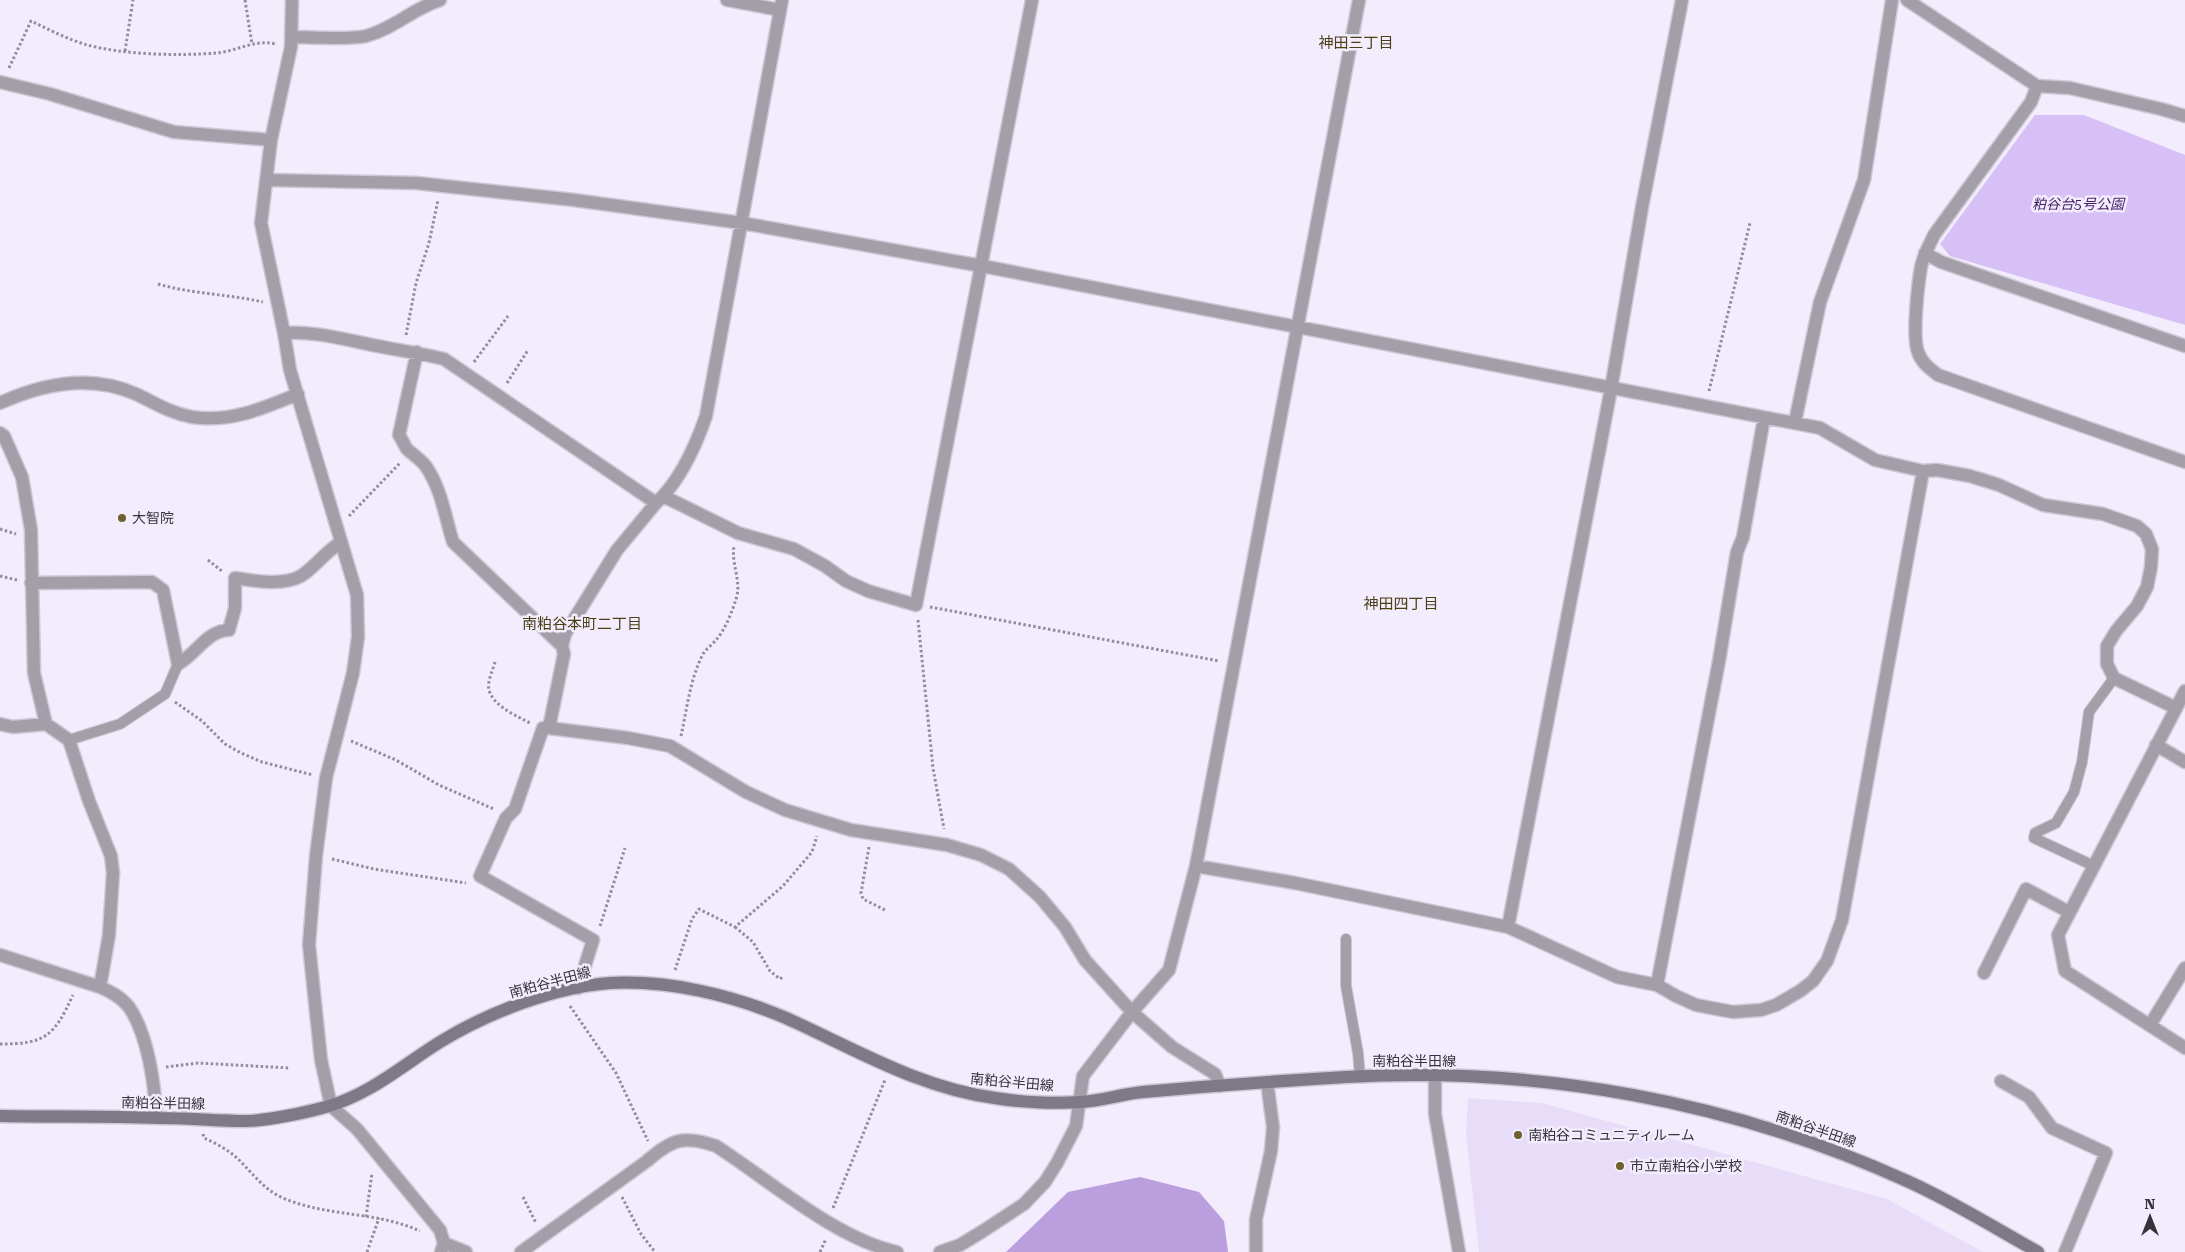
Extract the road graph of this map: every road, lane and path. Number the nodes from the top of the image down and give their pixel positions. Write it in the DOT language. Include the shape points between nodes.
graph roads {
  1 [pos="133,0"];
  2 [pos="245,0"];
  3 [pos="292,0"];
  4 [pos="440,0"];
  5 [pos="727,0"];
  6 [pos="1032,0"];
  7 [pos="1359,0"];
  8 [pos="1682,0"];
  9 [pos="1892,0"];
  10 [pos="1907,0"];
  11 [pos="781,5"];
  12 [pos="292,42"];
  13 [pos="252,44"];
  14 [pos="125,51"];
  15 [pos="3,83"];
  16 [pos="2037,86"];
  17 [pos="2185,116"];
  18 [pos="271,140"];
  19 [pos="266,180"];
  20 [pos="441,186"];
  21 [pos="742,223"];
  22 [pos="1750,223"];
  23 [pos="1925,253"];
  24 [pos="982,266"];
  25 [pos="158,284"];
  26 [pos="279,306"];
  27 [pos="508,316"];
  28 [pos="1296,328"];
  29 [pos="284,333"];
  30 [pos="2185,346"];
  31 [pos="528,350"];
  32 [pos="411,351"];
  33 [pos="468,375"];
  34 [pos="1611,389"];
  35 [pos="298,394"];
  36 [pos="501,400"];
  37 [pos="0,403"];
  38 [pos="1705,406"];
  39 [pos="1764,418"];
  40 [pos="1795,422"];
  41 [pos="0,433"];
  42 [pos="411,452"];
  43 [pos="2185,462"];
  44 [pos="1923,471"];
  45 [pos="660,500"];
  46 [pos="336,529"];
  47 [pos="738,533"];
  48 [pos="340,544"];
  49 [pos="31,584"];
  50 [pos="916,605"];
  51 [pos="562,646"];
  52 [pos="495,662"];
  53 [pos="178,664"];
  54 [pos="1234,664"];
  55 [pos="2114,678"];
  56 [pos="2185,691"];
  57 [pos="165,694"];
  58 [pos="2176,708"];
  59 [pos="0,724"];
  60 [pos="46,724"];
  61 [pos="546,728"];
  62 [pos="337,735"];
  63 [pos="69,740"];
  64 [pos="2156,745"];
  65 [pos="678,751"];
  66 [pos="2185,762"];
  67 [pos="326,778"];
  68 [pos="509,815"];
  69 [pos="821,821"];
  70 [pos="872,833"];
  71 [pos="947,845"];
  72 [pos="625,848"];
  73 [pos="316,856"];
  74 [pos="1196,866"];
  75 [pos="2094,866"];
  76 [pos="480,876"];
  77 [pos="885,910"];
  78 [pos="2069,912"];
  79 [pos="736,926"];
  80 [pos="1508,927"];
  81 [pos="1346,939"];
  82 [pos="593,940"];
  83 [pos="0,955"];
  84 [pos="2185,968"];
  85 [pos="1984,973"];
  86 [pos="784,976"];
  87 [pos="80,981"];
  88 [pos="1657,985"];
  89 [pos="100,987"];
  90 [pos="672,987"];
  91 [pos="578,988"];
  92 [pos="565,991"];
  93 [pos="1132,1012"];
  94 [pos="2150,1025"];
  95 [pos="0,1044"];
  96 [pos="2185,1048"];
  97 [pos="290,1068"];
  98 [pos="890,1068"];
  99 [pos="151,1070"];
  100 [pos="1435,1075"];
  101 [pos="1360,1076"];
  102 [pos="2001,1081"];
  103 [pos="1267,1082"];
  104 [pos="1220,1086"];
  105 [pos="1081,1102"];
  106 [pos="331,1106"];
  107 [pos="0,1116"];
  108 [pos="156,1118"];
  109 [pos="197,1119"];
  110 [pos="654,1155"];
  111 [pos="379,1156"];
  112 [pos="615,1184"];
  113 [pos="523,1197"];
  114 [pos="366,1217"];
  115 [pos="379,1218"];
  116 [pos="828,1222"];
  117 [pos="543,1236"];
  118 [pos="443,1245"];
  119 [pos="368,1252"];
  120 [pos="466,1252"];
  121 [pos="521,1252"];
  122 [pos="655,1252"];
  123 [pos="897,1252"];
  124 [pos="940,1252"];
  125 [pos="1256,1252"];
  126 [pos="1459,1252"];
  127 [pos="2038,1252"];
  128 [pos="2065,1252"];
  1 -- 14 [label="path"];
  2 -- 13 [label="path"];
  3 -- 12 [label="street"];
  4 -- 12 [label="street" via="364,36"];
  5 -- 11 [label="street"];
  6 -- 24 [label="street"];
  7 -- 28 [label="street"];
  8 -- 34 [label="street"];
  9 -- 40 [label="street" via="1864,180 1820,302"];
  10 -- 16 [label="street"];
  11 -- 21 [label="street"];
  12 -- 13 [label="path"];
  12 -- 18 [label="street"];
  13 -- 14 [label="path" via="215,53"];
  14 -- 15 [label="path" via="86,44 31,22"];
  15 -- 18 [label="street" via="174,132"];
  16 -- 17 [label="street" via="2080,90"];
  16 -- 23 [label="street" via="2031,102"];
  18 -- 19 [label="street"];
  19 -- 20 [label="street"];
  19 -- 26 [label="street" via="262,223"];
  20 -- 21 [label="street"];
  20 -- 32 [label="path" via="407,330"];
  21 -- 24 [label="street"];
  21 -- 45 [label="street" via="706,416 698,439"];
  22 -- 38 [label="path"];
  23 -- 30 [label="street" via="1941,262"];
  23 -- 43 [label="street" via="1915,336 1925,365 1938,375 1959,383"];
  24 -- 28 [label="street"];
  24 -- 50 [label="street"];
  25 -- 26 [label="path"];
  26 -- 29 [label="street"];
  27 -- 33 [label="path"];
  28 -- 34 [label="street"];
  28 -- 54 [label="street"];
  29 -- 32 [label="street" via="303,331"];
  29 -- 35 [label="street"];
  31 -- 36 [label="path" via="508,380"];
  32 -- 33 [label="street" via="444,359"];
  32 -- 42 [label="street" via="399,435"];
  33 -- 36 [label="street"];
  34 -- 38 [label="street"];
  34 -- 80 [label="street"];
  35 -- 37 [label="street" via="233,417 193,417 168,411 135,394 102,383 56,384"];
  35 -- 46 [label="street"];
  36 -- 45 [label="street"];
  38 -- 39 [label="street"];
  39 -- 40 [label="street"];
  39 -- 88 [label="street"];
  40 -- 44 [label="street" via="1820,428 1875,460"];
  41 -- 49 [label="street" via="22,477 31,530"];
  42 -- 46 [label="path"];
  42 -- 51 [label="street" via="426,465 435,480 453,542"];
  44 -- 55 [label="street" via="1937,470 1977,478 2043,505 2103,514 2137,526 2146,534 2152,549 2146,587 2137,606 2107,646 2107,664"];
  44 -- 88 [label="street" via="1842,920 1827,961 1800,991 1761,1010 1733,1012 1696,1005"];
  45 -- 47 [label="street"];
  45 -- 51 [label="street" via="617,550 565,634"];
  46 -- 48 [label="street"];
  47 -- 50 [label="street" via="794,549 860,588"];
  47 -- 65 [label="path" via="732,554 738,586 736,599 724,628 704,652 695,672"];
  48 -- 53 [label="street" via="328,550 300,576 259,581 235,578 235,608 229,630 221,630 208,638"];
  48 -- 62 [label="street" via="357,596 358,637 353,673"];
  49 -- 53 [label="street" via="152,582 163,590"];
  49 -- 60 [label="street" via="34,672"];
  50 -- 54 [label="path"];
  50 -- 71 [label="path" via="933,768"];
  51 -- 61 [label="street" via="564,654"];
  52 -- 61 [label="path" via="489,690 492,696 504,709"];
  53 -- 57 [label="lane"];
  54 -- 74 [label="street"];
  55 -- 58 [label="street"];
  55 -- 75 [label="lane" via="2089,712 2074,792 2056,823 2035,833 2034,838"];
  56 -- 58 [label="street"];
  57 -- 63 [label="lane" via="120,724"];
  57 -- 67 [label="path" via="202,721 225,744 241,753 262,762"];
  58 -- 64 [label="street"];
  59 -- 60 [label="street" via="13,727"];
  60 -- 63 [label="street"];
  61 -- 65 [label="street" via="628,738 670,746"];
  61 -- 68 [label="street" via="515,809"];
  62 -- 67 [label="street"];
  62 -- 68 [label="path"];
  63 -- 89 [label="street" via="111,856 109,935"];
  64 -- 66 [label="street"];
  64 -- 75 [label="street"];
  65 -- 69 [label="street" via="746,792 785,810"];
  67 -- 73 [label="street"];
  68 -- 76 [label="street"];
  69 -- 70 [label="street"];
  69 -- 79 [label="path" via="812,852 783,886"];
  70 -- 71 [label="street"];
  70 -- 77 [label="path" via="860,893 863,899"];
  71 -- 93 [label="street" via="981,855 1015,874 1065,926 1086,960"];
  72 -- 82 [label="path" via="596,939"];
  73 -- 76 [label="path" via="374,869 477,885"];
  73 -- 106 [label="street" via="309,945 321,1060"];
  74 -- 80 [label="street"];
  74 -- 93 [label="street" via="1168,970"];
  75 -- 78 [label="street"];
  76 -- 82 [label="street"];
  78 -- 85 [label="street" via="2026,890"];
  78 -- 94 [label="street" via="2058,935 2065,971"];
  79 -- 86 [label="path" via="753,942 770,971 780,979"];
  79 -- 90 [label="path" via="698,909 692,919"];
  80 -- 88 [label="street" via="1616,977"];
  81 -- 101 [label="lane" via="1346,986"];
  82 -- 91 [label="street"];
  83 -- 87 [label="street"];
  84 -- 94 [label="street"];
  87 -- 89 [label="street"];
  87 -- 95 [label="path" via="58,1025 51,1032 36,1041"];
  89 -- 99 [label="street" via="116,994 129,1008"];
  90 -- 91 [label="main road, 南粕谷半田線" via="639,983"];
  90 -- 98 [label="main road, 南粕谷半田線" via="742,1001 784,1017"];
  91 -- 92 [label="main road, 南粕谷半田線"];
  92 -- 106 [label="main road, 南粕谷半田線" via="512,1006 453,1035 381,1084"];
  92 -- 110 [label="path" via="568,1002 616,1073"];
  93 -- 104 [label="street" via="1172,1047 1215,1074"];
  93 -- 105 [label="street" via="1083,1076"];
  94 -- 96 [label="street"];
  97 -- 99 [label="path" via="198,1063"];
  98 -- 105 [label="main road, 南粕谷半田線" via="957,1092 1000,1099"];
  98 -- 116 [label="path"];
  99 -- 108 [label="street"];
  100 -- 101 [label="main road, 南粕谷半田線"];
  100 -- 126 [label="street" via="1435,1114"];
  100 -- 127 [label="main road, 南粕谷半田線" via="1515,1078 1595,1088 1700,1109 1757,1125 1813,1142 1913,1184"];
  101 -- 103 [label="main road, 南粕谷半田線"];
  102 -- 128 [label="street" via="2029,1097 2052,1128 2106,1153"];
  103 -- 104 [label="main road, 南粕谷半田線"];
  103 -- 125 [label="street" via="1273,1127 1256,1219"];
  104 -- 105 [label="main road, 南粕谷半田線" via="1137,1093"];
  105 -- 124 [label="street" via="1076,1126 1057,1163 1024,1204 960,1245"];
  106 -- 109 [label="main road, 南粕谷半田線" via="252,1121"];
  106 -- 111 [label="street" via="357,1129"];
  107 -- 108 [label="main road, 南粕谷半田線"];
  108 -- 109 [label="main road, 南粕谷半田線"];
  109 -- 114 [label="path" via="204,1138 230,1152 268,1190 304,1206"];
  110 -- 112 [label="street"];
  110 -- 116 [label="street" via="665,1145 685,1140 699,1140 716,1146"];
  111 -- 114 [label="path" via="374,1161"];
  111 -- 118 [label="street" via="440,1230"];
  112 -- 117 [label="street"];
  112 -- 122 [label="path"];
  113 -- 117 [label="path"];
  114 -- 115 [label="path"];
  115 -- 118 [label="path" via="411,1227"];
  115 -- 119 [label="path"];
  116 -- 123 [label="street" via="858,1239"];
  117 -- 121 [label="street"];
  118 -- 120 [label="street"];
}
